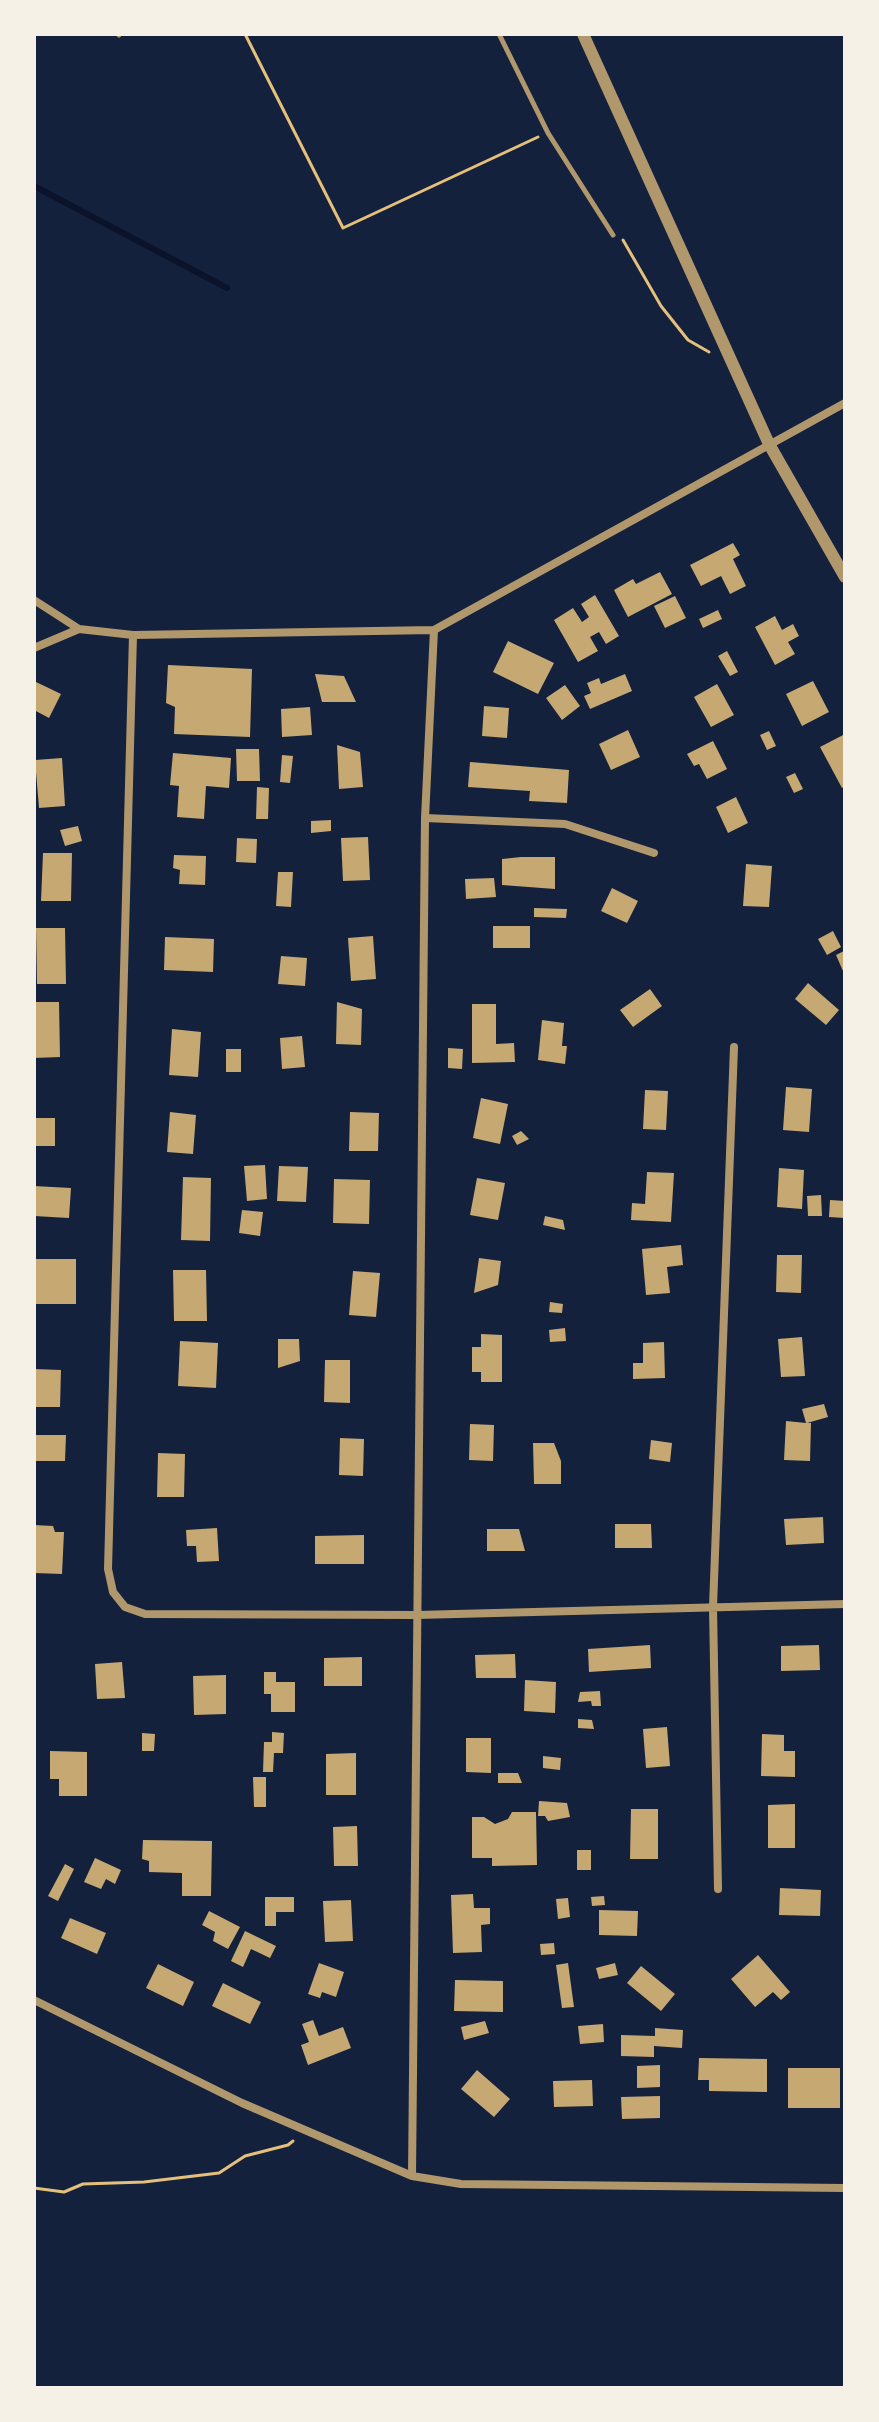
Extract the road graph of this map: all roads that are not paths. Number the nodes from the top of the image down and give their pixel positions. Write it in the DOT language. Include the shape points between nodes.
graph roads {
  1 [pos="499,34"];
  2 [pos="583,34"];
  3 [pos="613,235"];
  4 [pos="845,403"];
  5 [pos="769,444"];
  6 [pos="845,577"];
  7 [pos="34,600"];
  8 [pos="79,629"];
  9 [pos="434,630"];
  10 [pos="133,635"];
  11 [pos="34,648"];
  12 [pos="425,818"];
  13 [pos="654,853"];
  14 [pos="734,1047"];
  15 [pos="845,1604"];
  16 [pos="713,1607"];
  17 [pos="417,1615"];
  18 [pos="718,1889"];
  19 [pos="34,2000"];
  20 [pos="412,2176"];
  21 [pos="845,2188"];
  1 -- 3 [label="lane" via="548,133"];
  2 -- 5 [label="street"];
  4 -- 5 [label="street"];
  5 -- 6 [label="street"];
  5 -- 9 [label="street"];
  7 -- 8 [label="street"];
  8 -- 10 [label="street"];
  8 -- 11 [label="street"];
  9 -- 10 [label="street"];
  9 -- 12 [label="street"];
  10 -- 17 [label="street" via="108,1569 113,1592 125,1607 145,1614"];
  12 -- 13 [label="street" via="565,824"];
  12 -- 17 [label="street"];
  14 -- 16 [label="street"];
  15 -- 16 [label="street"];
  16 -- 17 [label="street"];
  16 -- 18 [label="street"];
  17 -- 20 [label="street"];
  19 -- 20 [label="street"];
  20 -- 21 [label="street" via="461,2184"];
}
